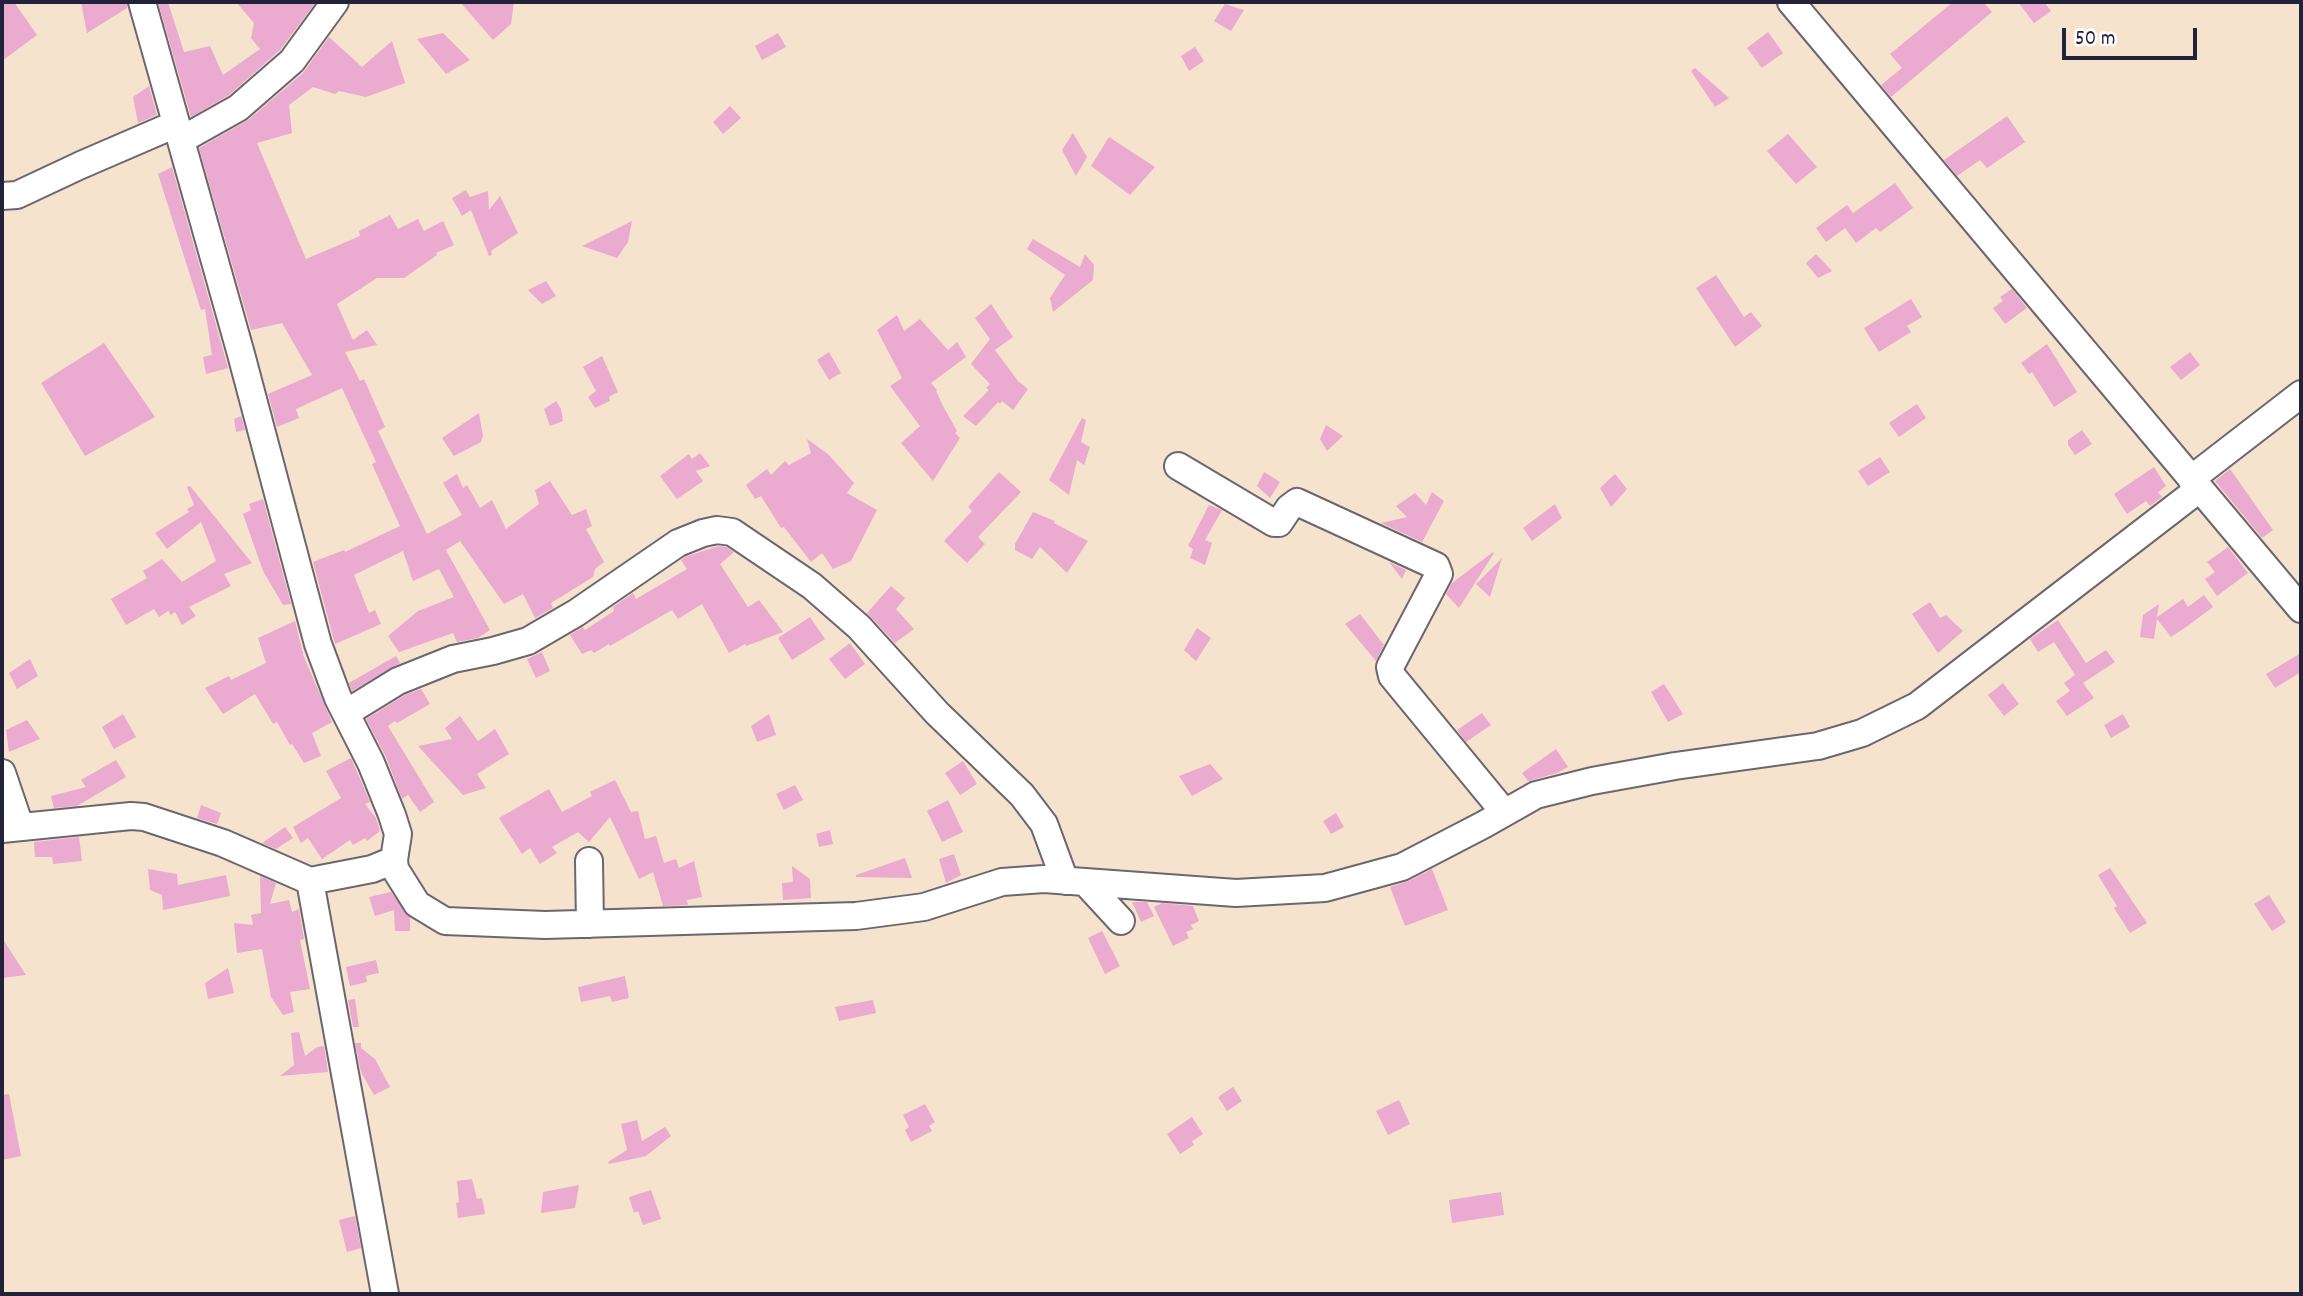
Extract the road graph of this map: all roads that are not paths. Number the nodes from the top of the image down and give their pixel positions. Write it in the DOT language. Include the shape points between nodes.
graph roads {
  1 [pos="142,2"];
  2 [pos="335,2"];
  3 [pos="1791,2"];
  4 [pos="178,132"];
  5 [pos="2,197"];
  6 [pos="2301,394"];
  7 [pos="1178,466"];
  8 [pos="2195,484"];
  9 [pos="2301,609"];
  10 [pos="346,713"];
  11 [pos="2,773"];
  12 [pos="1504,812"];
  13 [pos="11,827"];
  14 [pos="394,860"];
  15 [pos="589,860"];
  16 [pos="310,881"];
  17 [pos="1076,882"];
  18 [pos="1121,921"];
  19 [pos="590,924"];
  20 [pos="385,1294"];
  1 -- 4 [label="street"];
  2 -- 4 [label="street" via="292,61 238,108"];
  3 -- 8 [label="street"];
  4 -- 5 [label="street" via="81,165 18,195"];
  4 -- 10 [label="street" via="318,644"];
  6 -- 8 [label="street"];
  7 -- 12 [label="street" via="1274,523 1297,502 1436,566 1439,574 1390,667 1392,676"];
  8 -- 9 [label="street"];
  8 -- 12 [label="street" via="1917,706 1861,733 1818,746 1592,781 1536,795"];
  10 -- 14 [label="street" via="393,815 398,834"];
  10 -- 17 [label="street" via="398,681 453,659 528,641 678,543 702,533 732,532 812,586 859,626 937,713 1022,795"];
  11 -- 13 [label="street"];
  12 -- 17 [label="street" via="1402,867 1325,888 1236,893"];
  13 -- 16 [label="street" via="144,817 223,843"];
  14 -- 16 [label="street"];
  14 -- 19 [label="street" via="417,904 445,921"];
  15 -- 19 [label="street"];
  16 -- 20 [label="street"];
  17 -- 18 [label="street"];
  17 -- 19 [label="street" via="1044,878 1002,882 925,907 856,916"];
}
